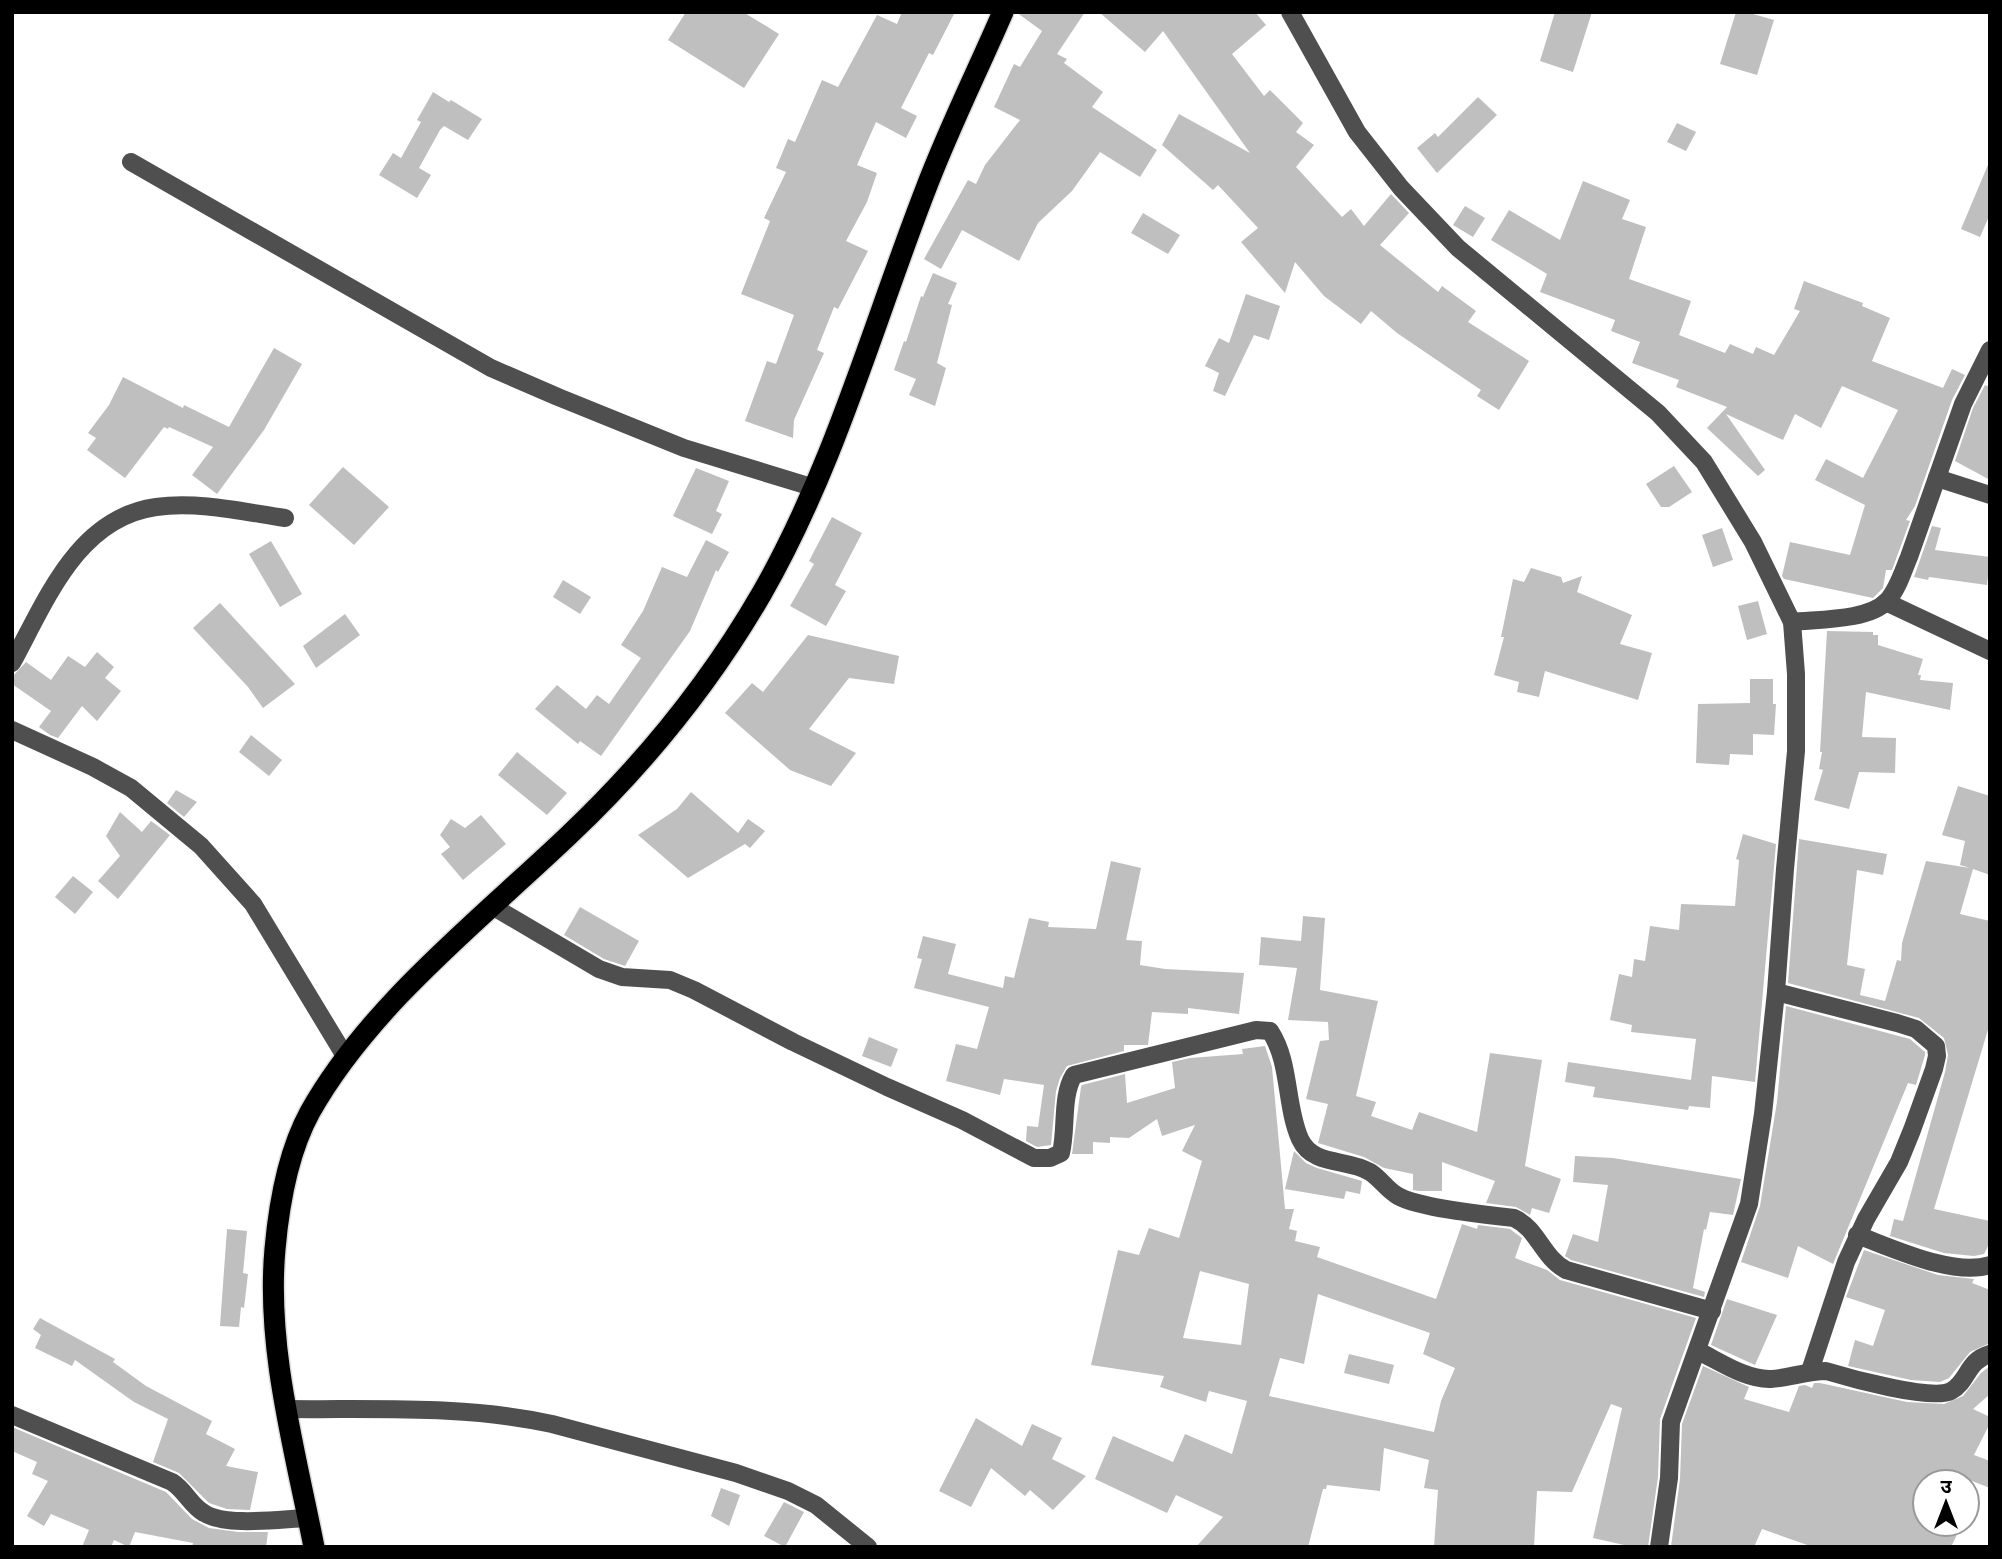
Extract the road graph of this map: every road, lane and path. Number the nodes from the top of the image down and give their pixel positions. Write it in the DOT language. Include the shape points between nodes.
graph roads {
  1 [pos="1003,12"];
  2 [pos="1290,12"];
  3 [pos="131,162"];
  4 [pos="1990,350"];
  5 [pos="1937,478"];
  6 [pos="815,488"];
  7 [pos="1990,495"];
  8 [pos="285,517"];
  9 [pos="1886,602"];
  10 [pos="1792,622"];
  11 [pos="1990,651"];
  12 [pos="12,663"];
  13 [pos="12,730"];
  14 [pos="492,906"];
  15 [pos="1776,992"];
  16 [pos="345,1056"];
  17 [pos="1857,1235"];
  18 [pos="1990,1265"];
  19 [pos="1712,1311"];
  20 [pos="1698,1350"];
  21 [pos="1990,1354"];
  22 [pos="1810,1371"];
  23 [pos="287,1409"];
  24 [pos="12,1415"];
  25 [pos="308,1518"];
  26 [pos="314,1547"];
  27 [pos="868,1547"];
  28 [pos="1659,1547"];
  1 -- 6 [label="highway" via="926,187"];
  2 -- 10 [label="street" via="1357,132 1401,188 1458,248 1658,413 1704,462 1753,542"];
  3 -- 6 [label="street" via="491,368 684,448"];
  4 -- 5 [label="street" via="1963,404"];
  5 -- 7 [label="street"];
  5 -- 9 [label="street" via="1909,557"];
  6 -- 14 [label="highway" via="762,592 703,687 625,779"];
  8 -- 12 [label="street" via="156,507 118,517 86,541 61,574"];
  9 -- 10 [label="street" via="1854,616"];
  9 -- 11 [label="street"];
  10 -- 15 [label="street" via="1796,751"];
  13 -- 16 [label="street" via="131,788 201,846 253,904"];
  14 -- 16 [label="highway"];
  14 -- 19 [label="street" via="599,969 622,977 670,980 694,990 1034,1157 1061,1153 1074,1075 1256,1030 1270,1031 1281,1054 1306,1149 1369,1171 1401,1198 1526,1223 1553,1263 1566,1270"];
  15 -- 17 [label="street" via="1916,1029 1936,1046 1934,1069 1899,1162"];
  15 -- 19 [label="street" via="1749,1204"];
  16 -- 23 [label="highway" via="308,1116 286,1174 275,1250 274,1326"];
  17 -- 18 [label="street" via="1960,1268"];
  17 -- 22 [label="street"];
  19 -- 20 [label="street"];
  20 -- 22 [label="street" via="1754,1377 1769,1379"];
  20 -- 28 [label="street" via="1671,1422"];
  21 -- 22 [label="street" via="1970,1366 1959,1384 1940,1394"];
  23 -- 25 [label="highway"];
  23 -- 27 [label="street" via="467,1412 527,1418 788,1491 816,1505"];
  24 -- 25 [label="street" via="172,1482 200,1512 217,1520"];
  25 -- 26 [label="highway"];
}
